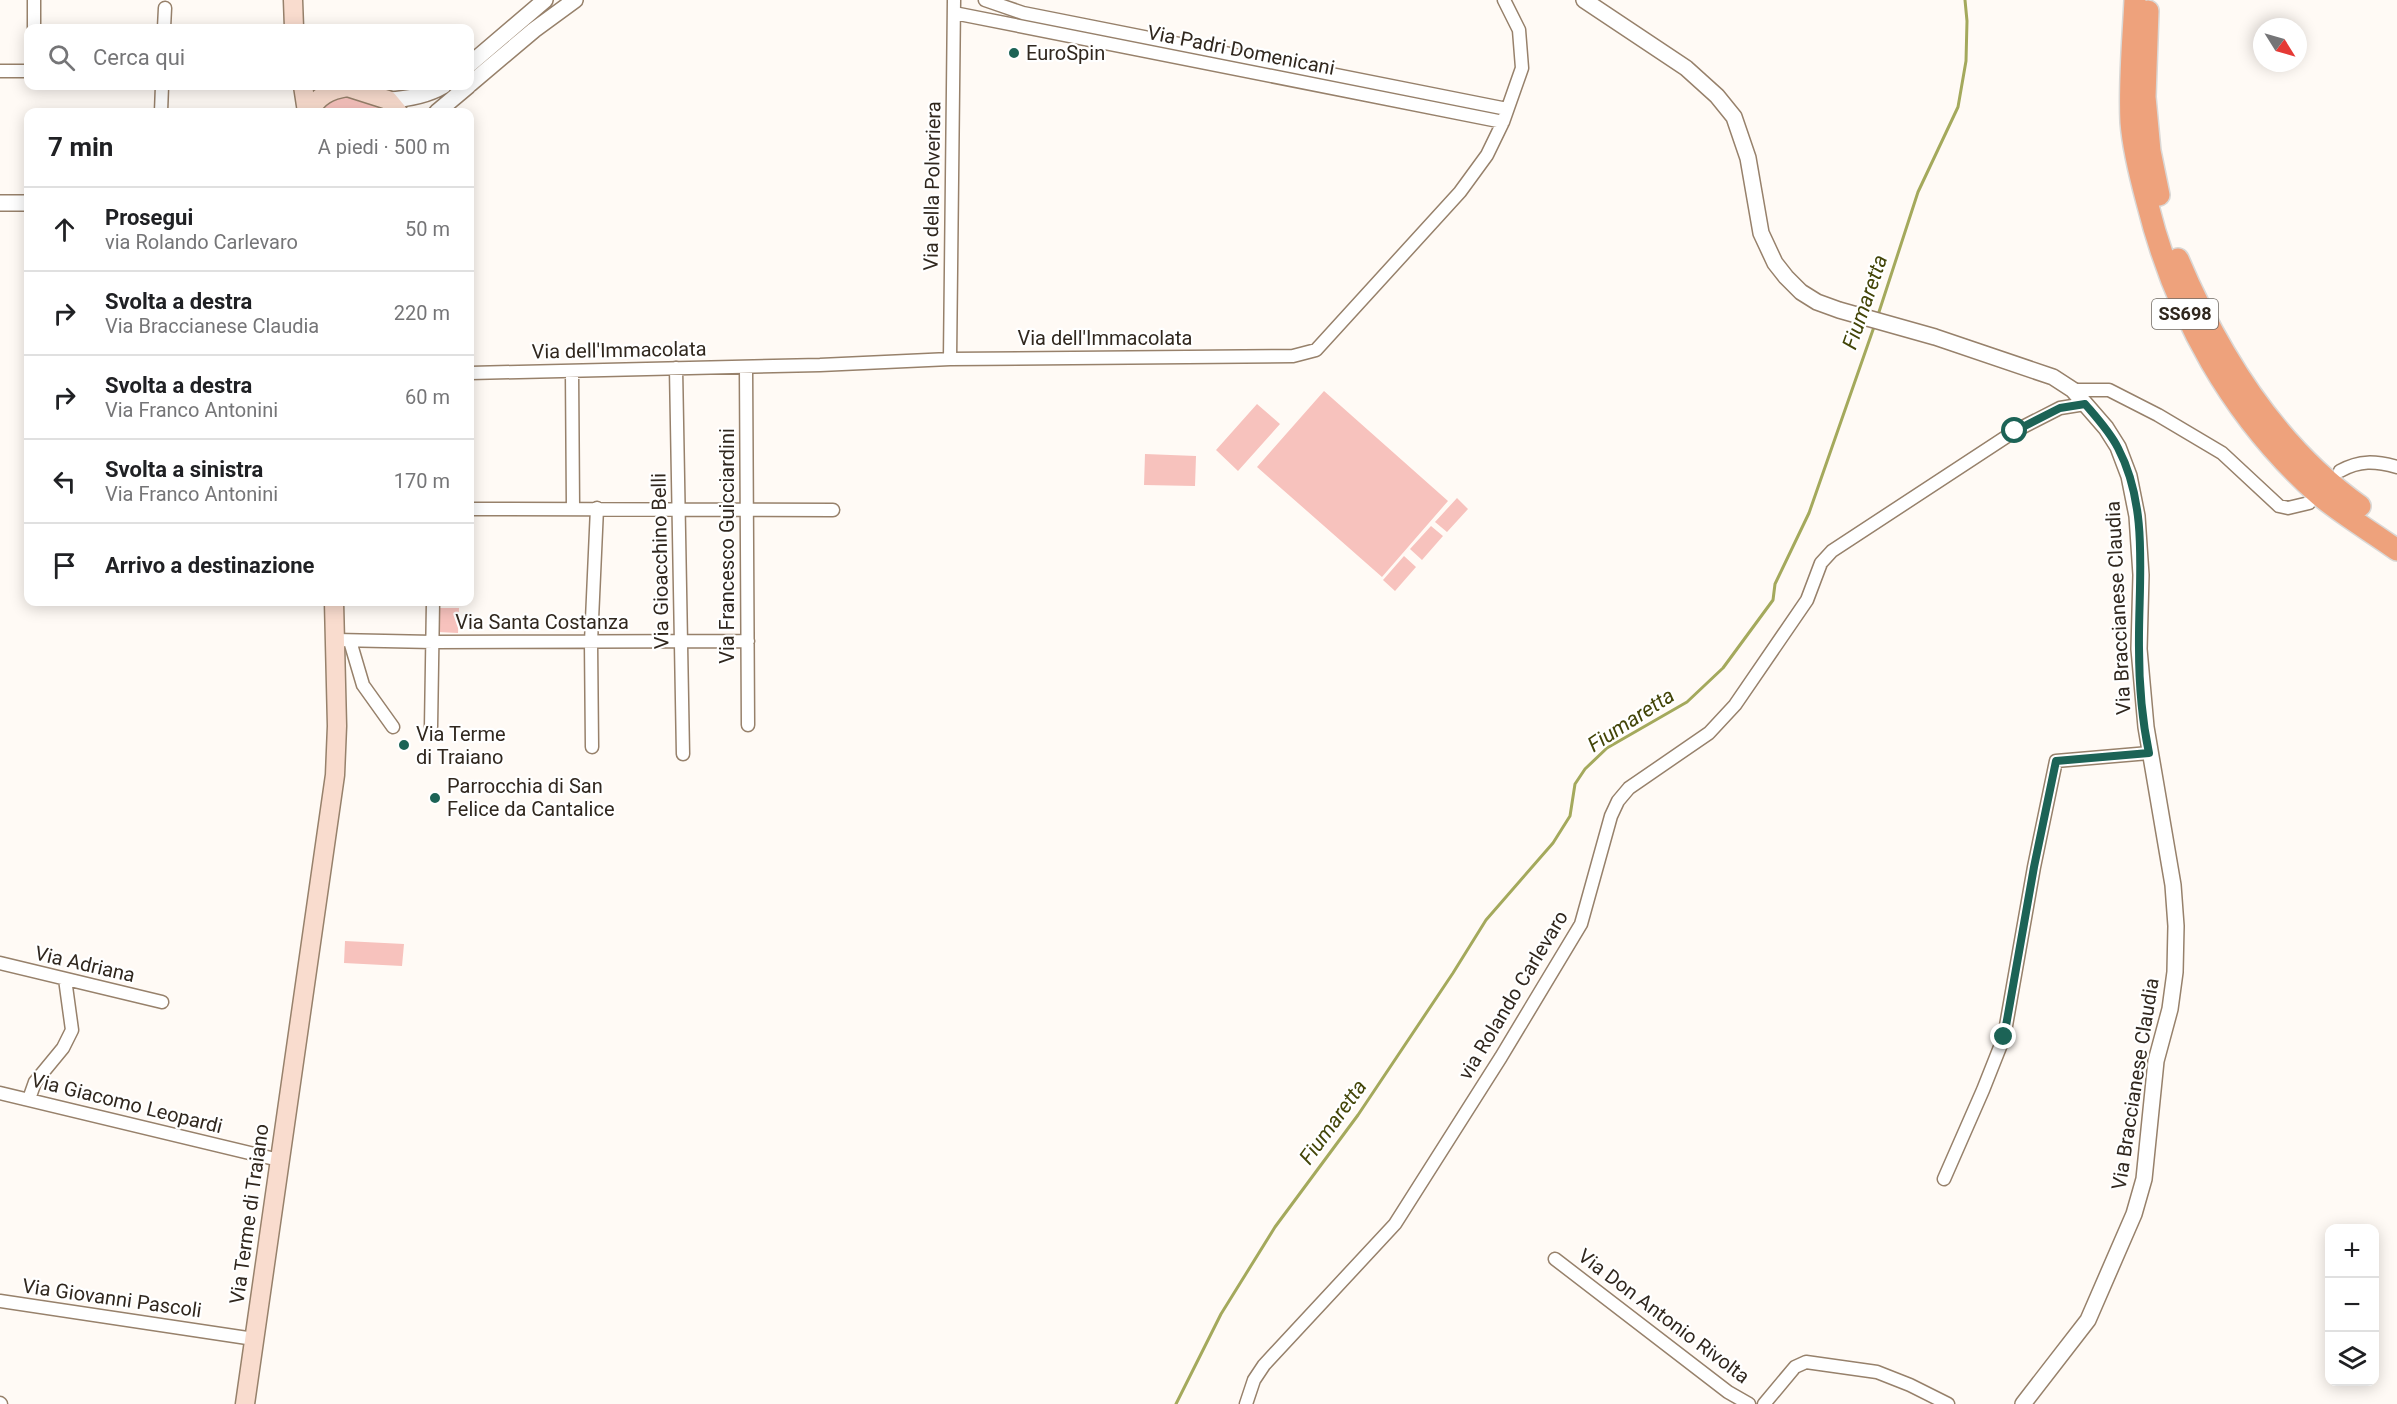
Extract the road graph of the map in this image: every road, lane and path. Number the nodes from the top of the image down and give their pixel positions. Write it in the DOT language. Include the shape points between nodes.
graph roads {
  1 [pos="33,0"];
  2 [pos="293,0"];
  3 [pos="545,0"];
  4 [pos="575,0"];
  5 [pos="954,0"];
  6 [pos="979,0"];
  7 [pos="985,0"];
  8 [pos="1504,0"];
  9 [pos="1584,0"];
  10 [pos="2135,0"];
  11 [pos="2148,0"];
  12 [pos="165,9"];
  13 [pos="954,13"];
  14 [pos="972,15"];
  15 [pos="34,24"];
  16 [pos="164,24"];
  17 [pos="294,24"];
  18 [pos="474,61"];
  19 [pos="24,70"];
  20 [pos="0,71"];
  21 [pos="474,81"];
  22 [pos="162,90"];
  23 [pos="304,90"];
  24 [pos="332,90"];
  25 [pos="355,90"];
  26 [pos="436,90"];
  27 [pos="463,90"];
  28 [pos="393,106"];
  29 [pos="161,108"];
  30 [pos="307,108"];
  31 [pos="312,108"];
  32 [pos="442,108"];
  33 [pos="1507,109"];
  34 [pos="1503,122"];
  35 [pos="0,203"];
  36 [pos="24,203"];
  37 [pos="950,359"];
  38 [pos="746,367"];
  39 [pos="676,368"];
  40 [pos="572,371"];
  41 [pos="474,373"];
  42 [pos="2073,390"];
  43 [pos="2085,404"];
  44 [pos="2397,467"];
  45 [pos="2340,471"];
  46 [pos="2309,503"];
  47 [pos="474,508"];
  48 [pos="573,508"];
  49 [pos="597,508"];
  50 [pos="678,508"];
  51 [pos="746,509"];
  52 [pos="833,510"];
  53 [pos="2397,532"];
  54 [pos="2397,550"];
  55 [pos="335,606"];
  56 [pos="433,606"];
  57 [pos="343,640"];
  58 [pos="682,641"];
  59 [pos="748,641"];
  60 [pos="433,642"];
  61 [pos="591,642"];
  62 [pos="748,725"];
  63 [pos="393,726"];
  64 [pos="431,726"];
  65 [pos="592,747"];
  66 [pos="2149,753"];
  67 [pos="683,754"];
  68 [pos="0,963"];
  69 [pos="65,979"];
  70 [pos="162,1002"];
  71 [pos="0,1092"];
  72 [pos="28,1099"];
  73 [pos="279,1161"];
  74 [pos="1944,1179"];
  75 [pos="1555,1259"];
  76 [pos="0,1302"];
  77 [pos="254,1339"];
  78 [pos="245,1404"];
  79 [pos="1246,1404"];
  80 [pos="1749,1404"];
  81 [pos="1764,1404"];
  82 [pos="1948,1404"];
  83 [pos="2023,1404"];
  1 -- 15 [label="street"];
  2 -- 17 [label="main road"];
  3 -- 18 [label="street"];
  4 -- 21 [label="street"];
  5 -- 13 [label="street, Via della Polveriera"];
  6 -- 14 [label="street"];
  7 -- 33 [label="street, Via Padri Domenicani" via="1023,13"];
  8 -- 33 [label="street, Via dell'Immacolata" via="1519,30 1522,68"];
  9 -- 42 [label="street, Via Braccianese Claudia" via="1686,68 1734,117 1748,158 1761,233 1776,263 1801,292 1817,302 2017,364 2053,377"];
  10 -- 54 [label="highway, SS698" via="2131,124 2138,167 2164,264 2200,346 2253,425 2287,463 2320,496"];
  11 -- 53 [label="highway, SS698" via="2145,97 2150,151 2176,255 2195,300 2214,338 2260,408 2300,455 2338,491"];
  12 -- 16 [label="street"];
  13 -- 14 [label="street, Via Padri Domenicani"];
  13 -- 37 [label="street, Via della Polveriera"];
  14 -- 34 [label="street, Via Padri Domenicani"];
  19 -- 20 [label="street"];
  22 -- 29 [label="street"];
  23 -- 30 [label="main road"];
  24 -- 31 [label="main road"];
  25 -- 28 [label="main road"];
  26 -- 28 [label="street"];
  27 -- 32 [label="street"];
  33 -- 34 [label="street, Via dell'Immacolata"];
  34 -- 37 [label="street, Via dell'Immacolata" via="1487,155 1460,192 1316,350 1293,357"];
  35 -- 36 [label="street"];
  37 -- 38 [label="street, Via dell'Immacolata"];
  38 -- 39 [label="street, Via dell'Immacolata"];
  38 -- 51 [label="street, Via Francesco Guicciardini"];
  39 -- 40 [label="street, Via dell'Immacolata"];
  39 -- 50 [label="street, Via Gioacchino Belli"];
  40 -- 41 [label="street, Via dell'Immacolata"];
  40 -- 48 [label="street"];
  42 -- 43 [label="street, Via Braccianese Claudia"];
  42 -- 46 [label="street" via="2109,390 2127,398 2222,453 2279,506"];
  43 -- 66 [label="street, Via Braccianese Claudia" via="2118,447 2137,516 2141,575 2139,649"];
  43 -- 79 [label="street, via Rolando Carlevaro" via="2060,408 2015,431 1832,551 1821,563 1807,600 1735,705 1708,733 1629,788 1618,801 1581,924 1501,1057 1395,1224 1264,1365"];
  44 -- 45 [label="street" via="2366,461"];
  47 -- 48 [label="street"];
  48 -- 49 [label="street"];
  49 -- 50 [label="street"];
  49 -- 61 [label="street"];
  50 -- 51 [label="street"];
  50 -- 58 [label="street, Via Gioacchino Belli"];
  51 -- 52 [label="street"];
  51 -- 59 [label="street, Via Francesco Guicciardini"];
  55 -- 57 [label="main road, Via Terme di Traiano"];
  56 -- 60 [label="street"];
  57 -- 60 [label="street, Via Santa Costanza"];
  57 -- 63 [label="street, Via Terme di Traiano" via="363,686"];
  57 -- 73 [label="main road, Via Terme di Traiano" via="335,775"];
  58 -- 59 [label="street, Via Santa Costanza"];
  58 -- 61 [label="street, Via Santa Costanza"];
  58 -- 67 [label="street, Via Gioacchino Belli"];
  59 -- 62 [label="street, Via Francesco Guicciardini"];
  60 -- 61 [label="street, Via Santa Costanza"];
  60 -- 64 [label="street"];
  61 -- 65 [label="street"];
  66 -- 74 [label="street" via="2056,761 2004,1037"];
  66 -- 83 [label="street, Via Braccianese Claudia" via="2171,874 2176,955 2170,1009 2156,1061 2144,1179 2134,1214 2091,1315"];
  68 -- 69 [label="street, Via Adriana"];
  69 -- 70 [label="street, Via Adriana"];
  69 -- 72 [label="street" via="72,1030 63,1048 35,1082"];
  71 -- 72 [label="street, Via Giacomo Leopardi"];
  72 -- 73 [label="street, Via Giacomo Leopardi"];
  73 -- 77 [label="main road, Via Terme di Traiano"];
  75 -- 80 [label="street, Via Don Antonio Rivolta"];
  76 -- 77 [label="street, Via Giovanni Pascoli"];
  77 -- 78 [label="main road, Via Terme di Traiano"];
  81 -- 82 [label="street, Via Don Antonio Rivolta" via="1795,1367 1806,1362 1877,1372"];
}
